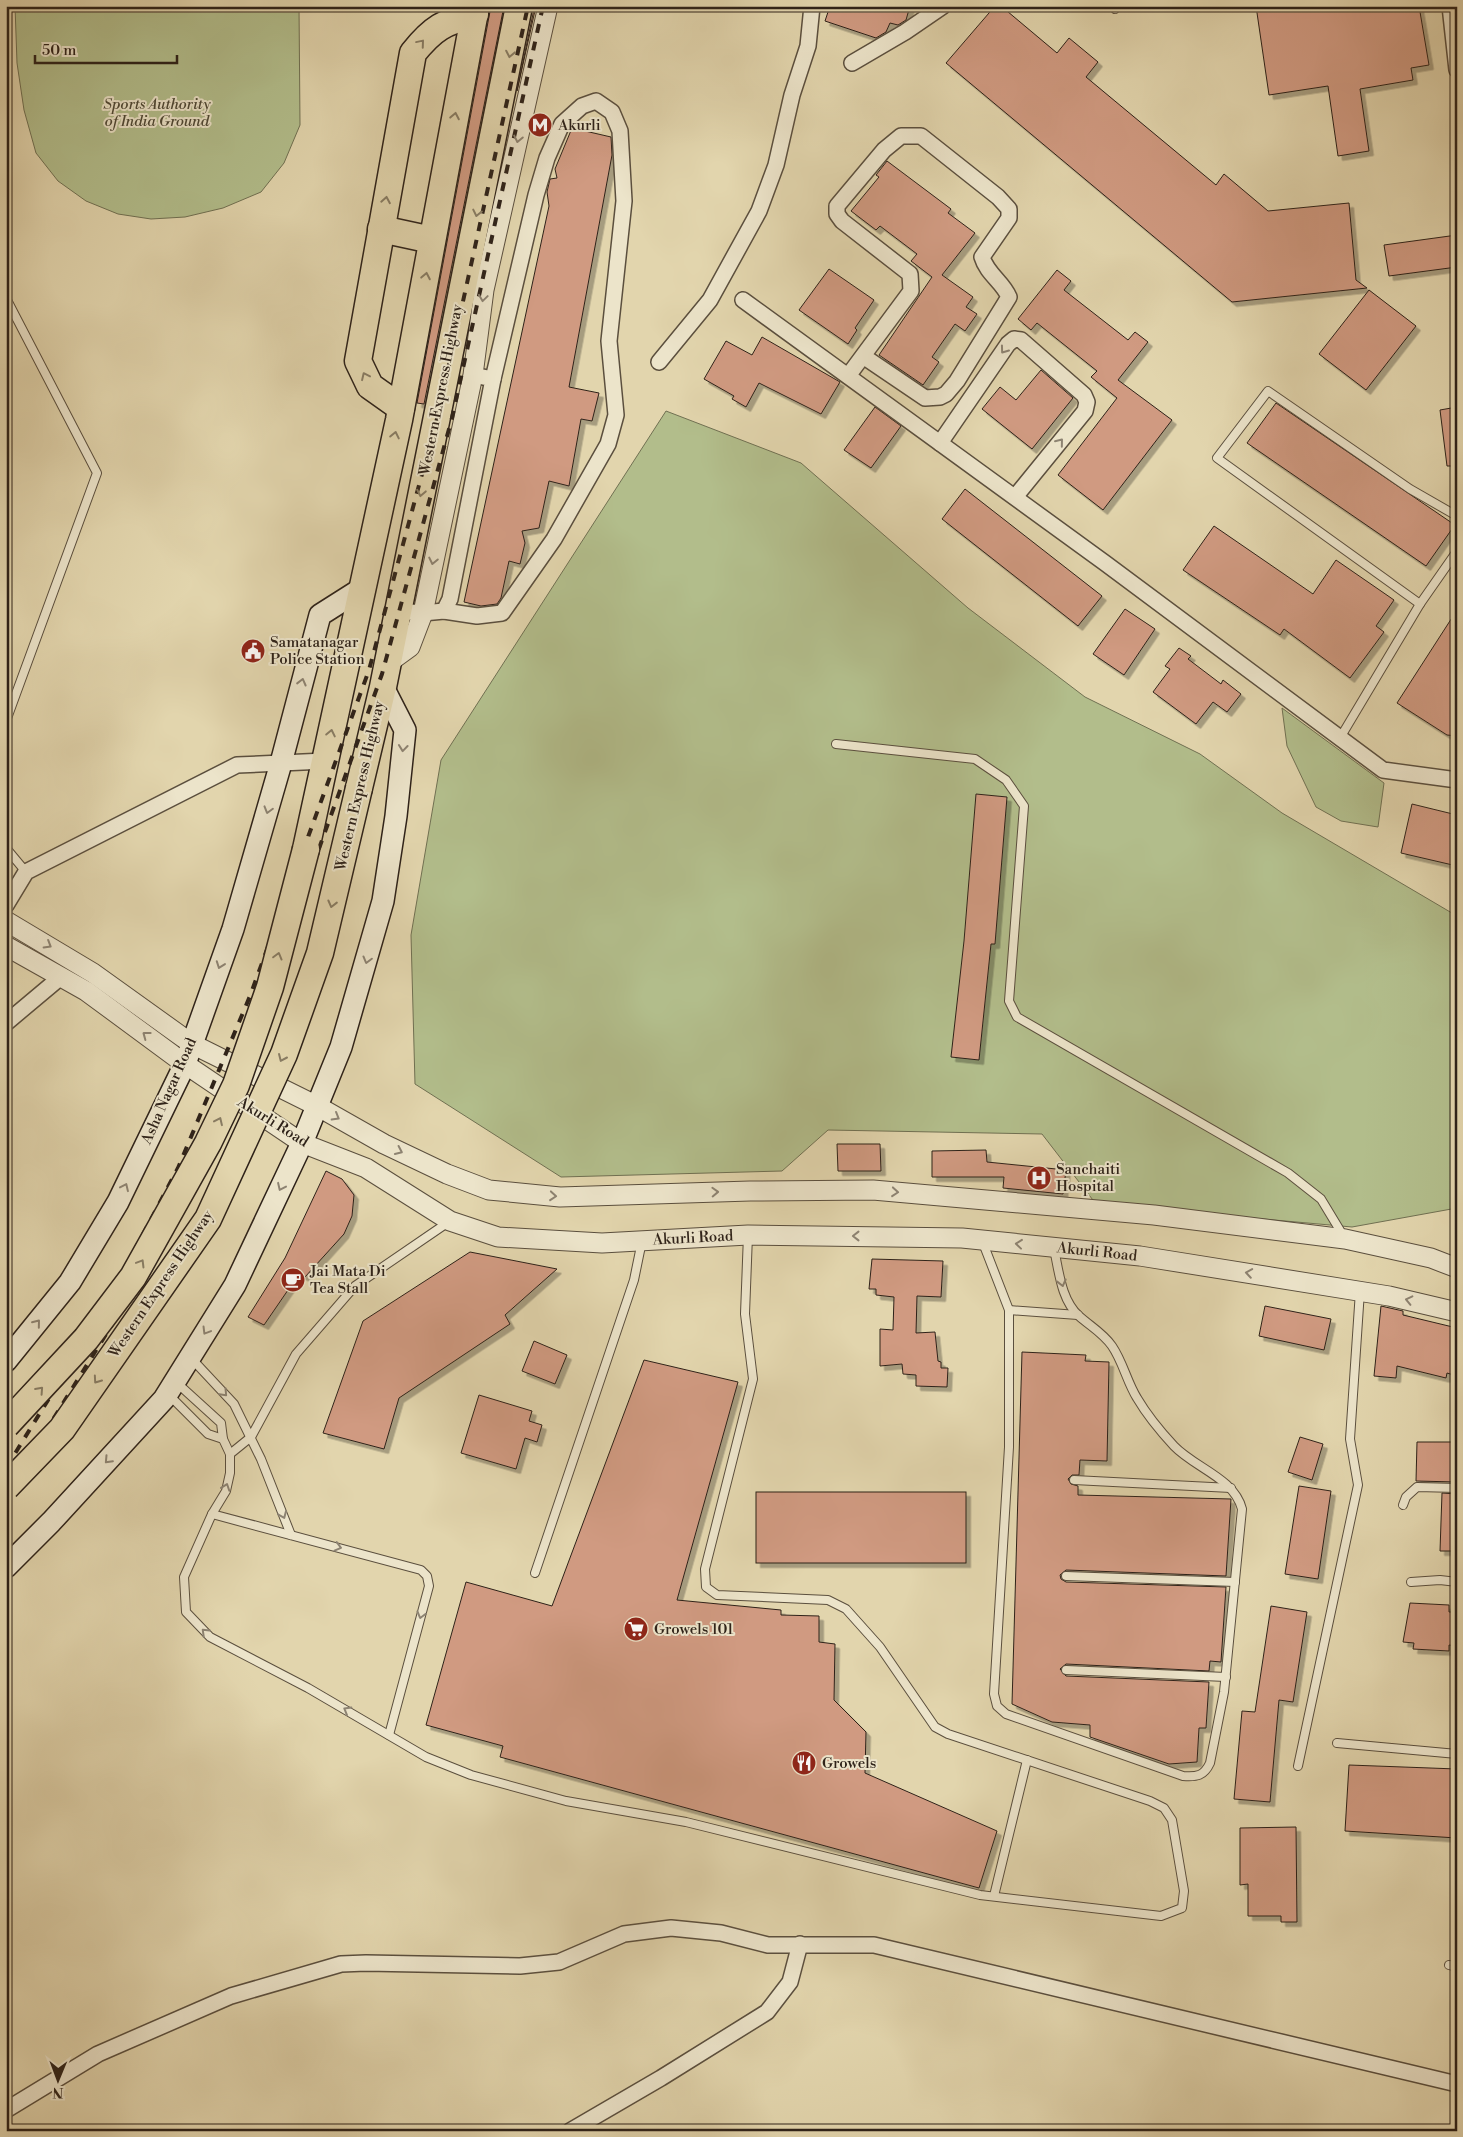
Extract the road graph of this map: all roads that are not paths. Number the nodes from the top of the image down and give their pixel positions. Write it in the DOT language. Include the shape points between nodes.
graph roads {
  1 [pos="519,6"];
  2 [pos="548,6"];
  3 [pos="812,6"];
  4 [pos="943,6"];
  5 [pos="1450,6"];
  6 [pos="475,10"];
  7 [pos="852,63"];
  8 [pos="1457,70"];
  9 [pos="381,229"];
  10 [pos="432,240"];
  11 [pos="6,298"];
  12 [pos="743,300"];
  13 [pos="863,356"];
  14 [pos="659,362"];
  15 [pos="473,375"];
  16 [pos="848,376"];
  17 [pos="493,379"];
  18 [pos="401,408"];
  19 [pos="940,443"];
  20 [pos="1015,497"];
  21 [pos="1457,516"];
  22 [pos="1457,551"];
  23 [pos="361,589"];
  24 [pos="1420,604"];
  25 [pos="444,611"];
  26 [pos="411,612"];
  27 [pos="385,675"];
  28 [pos="6,721"];
  29 [pos="1340,738"];
  30 [pos="836,744"];
  31 [pos="325,761"];
  32 [pos="282,764"];
  33 [pos="1457,780"];
  34 [pos="6,848"];
  35 [pos="26,872"];
  36 [pos="6,905"];
  37 [pos="6,921"];
  38 [pos="6,946"];
  39 [pos="62,976"];
  40 [pos="6,1023"];
  41 [pos="192,1044"];
  42 [pos="185,1064"];
  43 [pos="317,1106"];
  44 [pos="302,1143"];
  45 [pos="450,1221"];
  46 [pos="748,1234"];
  47 [pos="1345,1239"];
  48 [pos="982,1240"];
  49 [pos="642,1241"];
  50 [pos="1053,1247"];
  51 [pos="1457,1268"];
  52 [pos="1360,1291"];
  53 [pos="1009,1310"];
  54 [pos="1457,1312"];
  55 [pos="1078,1315"];
  56 [pos="190,1357"];
  57 [pos="6,1361"];
  58 [pos="172,1387"];
  59 [pos="6,1425"];
  60 [pos="251,1437"];
  61 [pos="222,1439"];
  62 [pos="230,1454"];
  63 [pos="1074,1480"];
  64 [pos="6,1487"];
  65 [pos="1231,1488"];
  66 [pos="1457,1488"];
  67 [pos="1403,1505"];
  68 [pos="212,1514"];
  69 [pos="292,1534"];
  70 [pos="6,1567"];
  71 [pos="535,1573"];
  72 [pos="1066,1576"];
  73 [pos="1235,1582"];
  74 [pos="1411,1582"];
  75 [pos="1457,1582"];
  76 [pos="1066,1670"];
  77 [pos="1226,1677"];
  78 [pos="389,1735"];
  79 [pos="1337,1743"];
  80 [pos="1457,1754"];
  81 [pos="1027,1760"];
  82 [pos="1298,1766"];
  83 [pos="994,1896"];
  84 [pos="800,1944"];
  85 [pos="1457,2084"];
  86 [pos="6,2110"];
  87 [pos="570,2131"];
  1 -- 26 [label="highway, Western Express Highway, one-way"];
  2 -- 15 [label="street, one-way" via="484,290"];
  3 -- 14 [label="street" via="808,46 792,95 776,165 760,211 710,300"];
  4 -- 7 [label="street"];
  5 -- 8 [label="street"];
  9 -- 6 [label="highway, one-way" via="412,53 428,33"];
  10 -- 6 [label="highway, Western Express Highway, one-way"];
  9 -- 10 [label="highway"];
  18 -- 9 [label="highway, one-way" via="370,386 358,361"];
  18 -- 10 [label="highway, Western Express Highway, one-way"];
  11 -- 28 [label="lane" via="97,472"];
  12 -- 16 [label="street"];
  13 -- 13 [label="street" via="911,291 912,282 910,274 842,221 837,206 884,150 901,136 921,136 998,197 1008,209 1009,218 982,258 1009,297 957,381 940,398 925,398"];
  13 -- 16 [label="street"];
  15 -- 17 [label="street"];
  15 -- 26 [label="street, one-way"];
  16 -- 19 [label="street"];
  17 -- 25 [label="street" via="450,599"];
  17 -- 25 [label="street" via="547,158 562,124 582,106 596,101 612,112 620,131 624,201 609,341 616,414 608,444 554,539 502,613 477,616"];
  23 -- 18 [label="highway, Western Express Highway, one-way"];
  19 -- 20 [label="street"];
  20 -- 19 [label="street, one-way" via="1085,411 1088,402 1021,340 1014,339 1008,344"];
  20 -- 29 [label="street"];
  21 -- 24 [label="lane" via="1410,489 1268,391 1217,458"];
  22 -- 24 [label="lane"];
  31 -- 23 [label="highway, Western Express Highway, one-way"];
  32 -- 23 [label="main road, Asha Nagar Road, one-way" via="320,615"];
  24 -- 29 [label="lane"];
  25 -- 26 [label="street"];
  26 -- 27 [label="highway, Western Express Highway"];
  27 -- 43 [label="main road, one-way" via="405,730 383,901 341,1046"];
  27 -- 64 [label="highway, Western Express Highway, one-way, bridge" via="320,953 284,1054 208,1219 62,1429"];
  29 -- 33 [label="street" via="1383,770"];
  30 -- 47 [label="lane" via="975,759 1006,780 1024,806 1008,1001 1017,1017 1288,1173 1321,1199"];
  31 -- 32 [label="street"];
  59 -- 31 [label="highway, Western Express Highway, one-way, bridge" via="86,1339 133,1277 208,1143 236,1085 270,987"];
  32 -- 35 [label="street" via="237,765"];
  32 -- 41 [label="main road, Asha Nagar Road, one-way" via="233,929"];
  34 -- 35 [label="lane"];
  35 -- 36 [label="street"];
  37 -- 41 [label="street, Akurli Road, one-way" via="93,973"];
  38 -- 39 [label="street, Akurli Road"];
  39 -- 40 [label="street"];
  42 -- 39 [label="street, Akurli Road, one-way"];
  41 -- 42 [label="main road, Asha Nagar Road"];
  41 -- 43 [label="street, Akurli Road"];
  42 -- 44 [label="street, Akurli Road"];
  57 -- 42 [label="main road, Asha Nagar Road, one-way" via="70,1282 85,1258 118,1202"];
  43 -- 44 [label="main road"];
  43 -- 47 [label="street, Akurli Road, one-way" via="384,1144 490,1190 560,1197 873,1190 1154,1215"];
  44 -- 45 [label="street, Akurli Road" via="366,1168"];
  44 -- 56 [label="main road, one-way" via="235,1285"];
  45 -- 49 [label="street, Akurli Road" via="498,1237 602,1243"];
  45 -- 60 [label="lane" via="355,1286 296,1354"];
  48 -- 46 [label="street, Akurli Road, one-way"];
  46 -- 49 [label="street, Akurli Road"];
  46 -- 81 [label="lane" via="745,1314 753,1379 705,1569 706,1587 717,1595 828,1600 846,1609 880,1647 935,1727"];
  47 -- 51 [label="street, Akurli Road" via="1431,1258"];
  50 -- 48 [label="street, Akurli Road, one-way"];
  48 -- 53 [label="lane"];
  49 -- 71 [label="lane" via="634,1280"];
  52 -- 50 [label="street, Akurli Road, one-way" via="1140,1256"];
  50 -- 55 [label="lane, one-way" via="1067,1302"];
  54 -- 52 [label="street, Akurli Road, one-way"];
  52 -- 82 [label="lane" via="1350,1439 1358,1484"];
  53 -- 55 [label="lane"];
  53 -- 77 [label="lane" via="1010,1446 994,1694 996,1706 1006,1714 1183,1776 1196,1777 1205,1772 1210,1763"];
  55 -- 65 [label="lane" via="1113,1346 1136,1398 1175,1447"];
  56 -- 58 [label="main road"];
  56 -- 60 [label="lane, one-way" via="234,1404"];
  58 -- 61 [label="lane" via="208,1434"];
  58 -- 61 [label="lane" via="221,1423"];
  58 -- 70 [label="main road, one-way" via="51,1522"];
  60 -- 62 [label="lane"];
  60 -- 69 [label="lane, one-way"];
  61 -- 62 [label="lane"];
  68 -- 62 [label="lane, one-way" via="226,1491"];
  63 -- 65 [label="lane"];
  65 -- 73 [label="lane" via="1242,1509"];
  66 -- 67 [label="lane" via="1417,1487 1406,1497"];
  68 -- 69 [label="lane"];
  78 -- 68 [label="lane, one-way" via="210,1637 186,1612 184,1577"];
  69 -- 78 [label="lane, one-way" via="421,1570 427,1576 429,1586"];
  72 -- 73 [label="lane"];
  73 -- 77 [label="lane"];
  74 -- 75 [label="lane"];
  76 -- 77 [label="lane"];
  78 -- 83 [label="lane" via="426,1757 470,1775 566,1801 686,1822"];
  79 -- 80 [label="lane"];
  81 -- 83 [label="lane"];
  81 -- 83 [label="lane" via="1164,1808 1172,1820 1184,1891 1182,1908 1161,1916"];
  84 -- 85 [label="street" via="874,1945"];
  84 -- 86 [label="street" via="768,1945 721,1933 671,1928 624,1934 559,1962 520,1966 341,1964 231,1996 98,2054"];
  84 -- 87 [label="street" via="790,1982 767,2012"];
}
